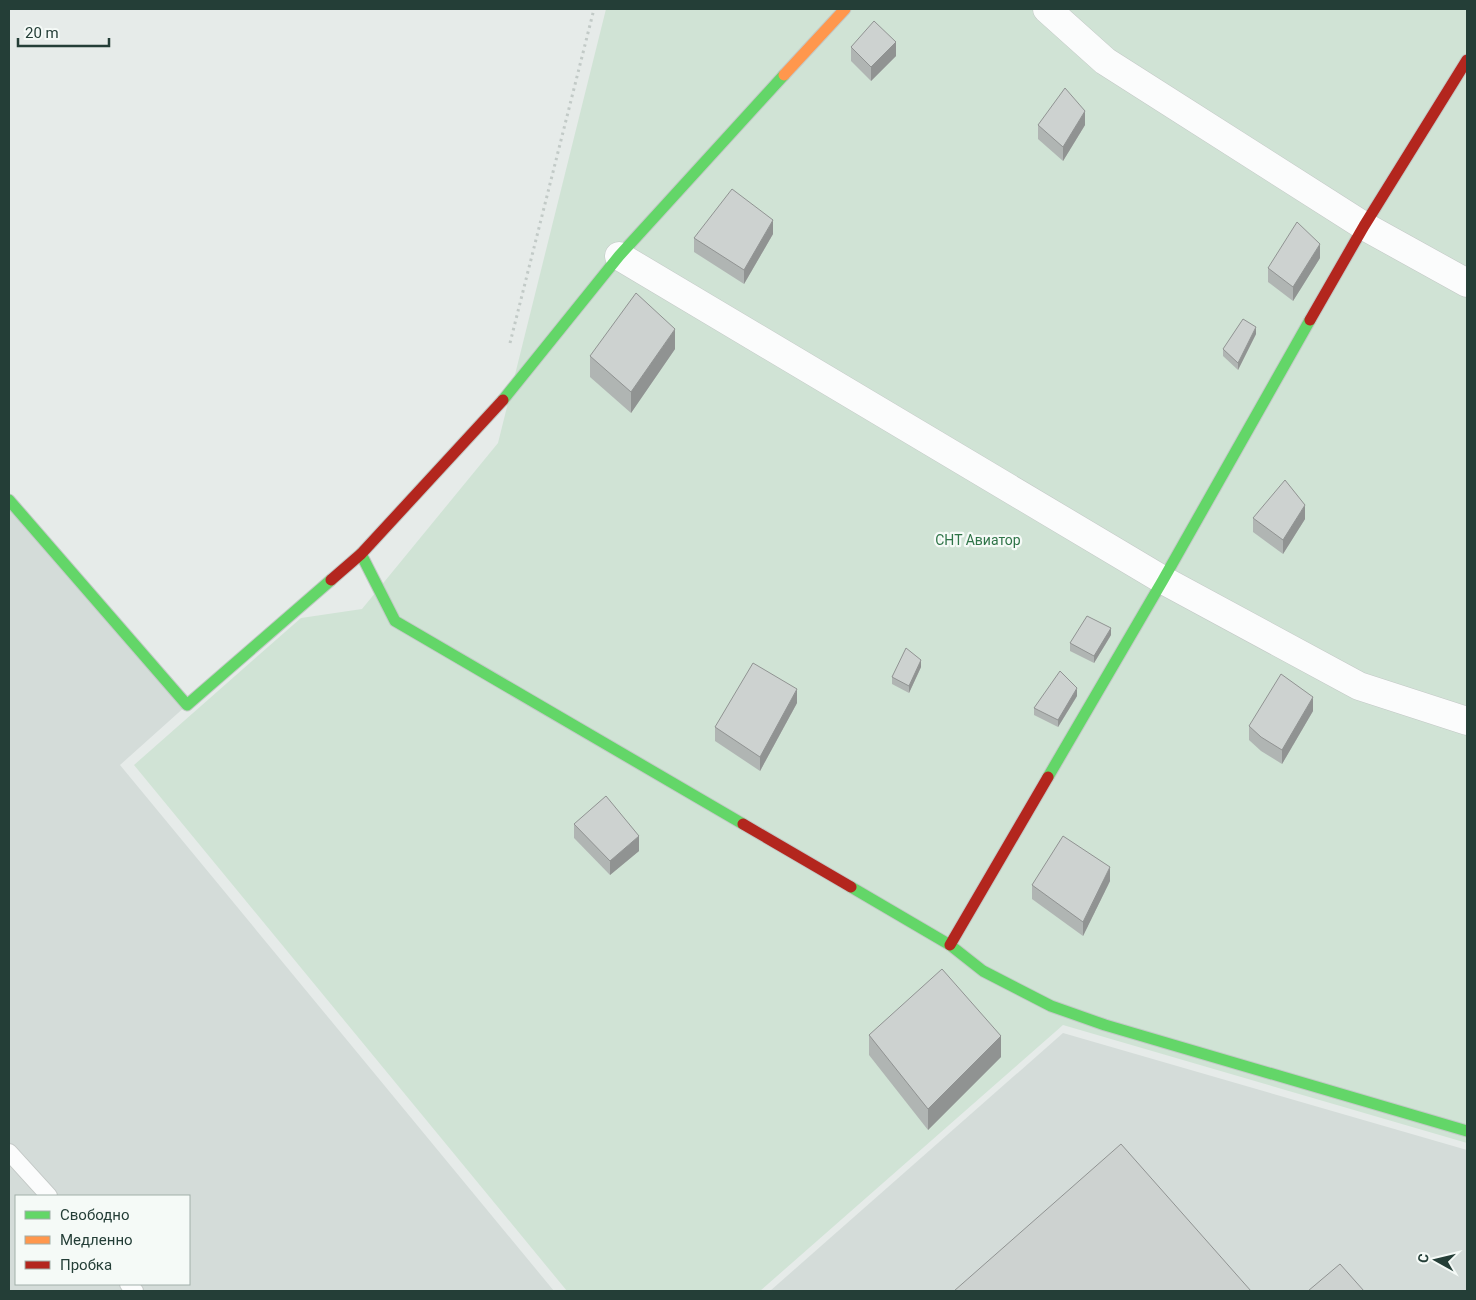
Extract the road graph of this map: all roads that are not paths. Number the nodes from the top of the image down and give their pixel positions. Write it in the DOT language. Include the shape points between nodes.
graph roads {
  1 [pos="845,9"];
  2 [pos="1047,9"];
  3 [pos="1467,60"];
  4 [pos="1364,226"];
  5 [pos="619,256"];
  6 [pos="1467,283"];
  7 [pos="9,500"];
  8 [pos="361,554"];
  9 [pos="1163,580"];
  10 [pos="1467,721"];
  11 [pos="950,945"];
  12 [pos="1467,1130"];
  13 [pos="9,1152"];
  14 [pos="48,1195"];
  1 -- 5 [label="street"];
  2 -- 4 [label="street" via="1104,61"];
  3 -- 4 [label="street"];
  4 -- 6 [label="street"];
  4 -- 9 [label="street"];
  5 -- 8 [label="street" via="492,414"];
  5 -- 9 [label="street"];
  7 -- 8 [label="street" via="187,705"];
  8 -- 11 [label="street" via="394,622"];
  9 -- 10 [label="street" via="1359,686"];
  9 -- 11 [label="street"];
  11 -- 12 [label="street" via="983,970 1051,1006 1115,1028"];
  13 -- 14 [label="lane"];
}
